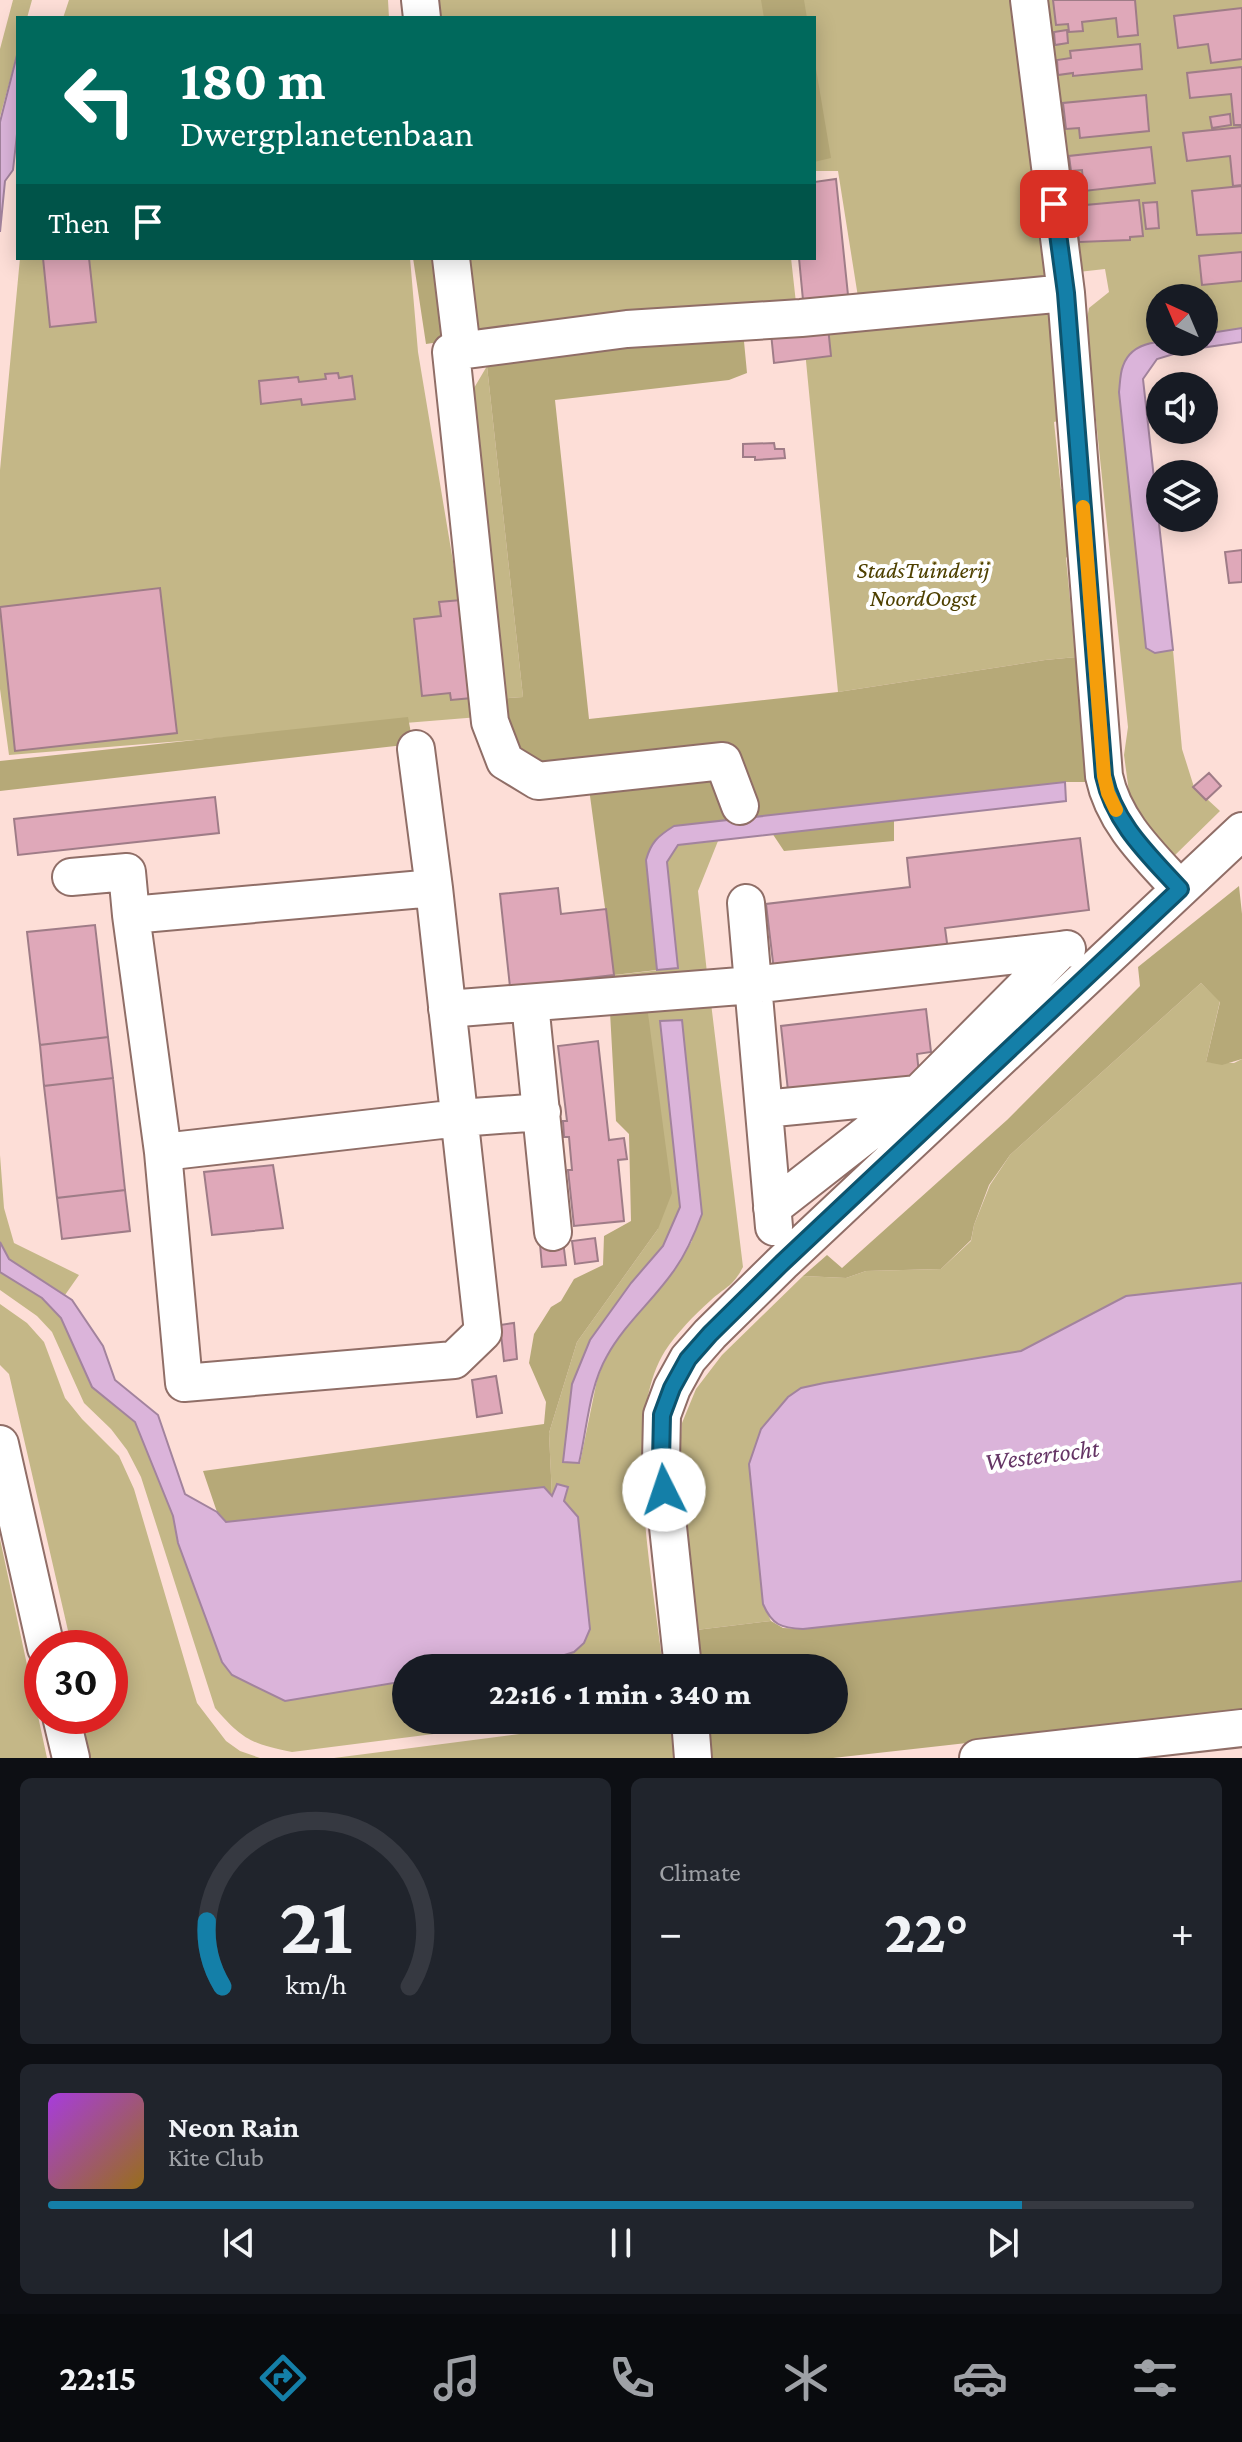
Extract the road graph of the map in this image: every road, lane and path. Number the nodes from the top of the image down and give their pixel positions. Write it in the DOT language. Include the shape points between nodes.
graph roads {
  1 [pos="1029,0"];
  2 [pos="451,260"];
  3 [pos="1066,293"];
  4 [pos="462,350"];
  5 [pos="416,749"];
  6 [pos="740,806"];
  7 [pos="1242,831"];
  8 [pos="71,877"];
  9 [pos="434,888"];
  10 [pos="1180,889"];
  11 [pos="746,903"];
  12 [pos="131,915"];
  13 [pos="1124,942"];
  14 [pos="1061,950"];
  15 [pos="753,985"];
  16 [pos="530,1003"];
  17 [pos="447,1009"];
  18 [pos="918,1094"];
  19 [pos="764,1109"];
  20 [pos="542,1112"];
  21 [pos="459,1118"];
  22 [pos="163,1152"];
  23 [pos="772,1208"];
  24 [pos="553,1232"];
  25 [pos="782,1263"];
  26 [pos="0,1444"];
  27 [pos="42,1630"];
  28 [pos="682,1654"];
  29 [pos="65,1734"];
  30 [pos="691,1734"];
  31 [pos="1224,1739"];
  32 [pos="71,1758"];
  33 [pos="693,1758"];
  34 [pos="978,1758"];
  1 -- 3 [label="street"];
  2 -- 4 [label="street"];
  3 -- 4 [label="street" via="627,329"];
  3 -- 10 [label="street" via="1106,785 1119,817"];
  4 -- 6 [label="street" via="451,352 490,722 505,761 538,781 723,761"];
  5 -- 9 [label="street"];
  7 -- 10 [label="street"];
  8 -- 12 [label="street" via="127,872"];
  9 -- 12 [label="street"];
  9 -- 17 [label="street"];
  10 -- 13 [label="street"];
  11 -- 15 [label="street"];
  12 -- 22 [label="street"];
  13 -- 14 [label="street"];
  13 -- 25 [label="street"];
  14 -- 15 [label="street"];
  14 -- 18 [label="street"];
  15 -- 16 [label="street"];
  15 -- 19 [label="street"];
  16 -- 17 [label="street"];
  16 -- 20 [label="street"];
  17 -- 21 [label="street"];
  18 -- 19 [label="street"];
  18 -- 23 [label="street"];
  19 -- 23 [label="street"];
  20 -- 21 [label="street"];
  20 -- 24 [label="street"];
  21 -- 22 [label="street"];
  21 -- 22 [label="street" via="483,1332 454,1360 184,1383"];
  23 -- 25 [label="street"];
  25 -- 28 [label="street" via="688,1359 662,1415 661,1461"];
  26 -- 27 [label="street"];
  29 -- 32 [label="street"];
  30 -- 33 [label="street"];
  31 -- 34 [label="street"];
}
